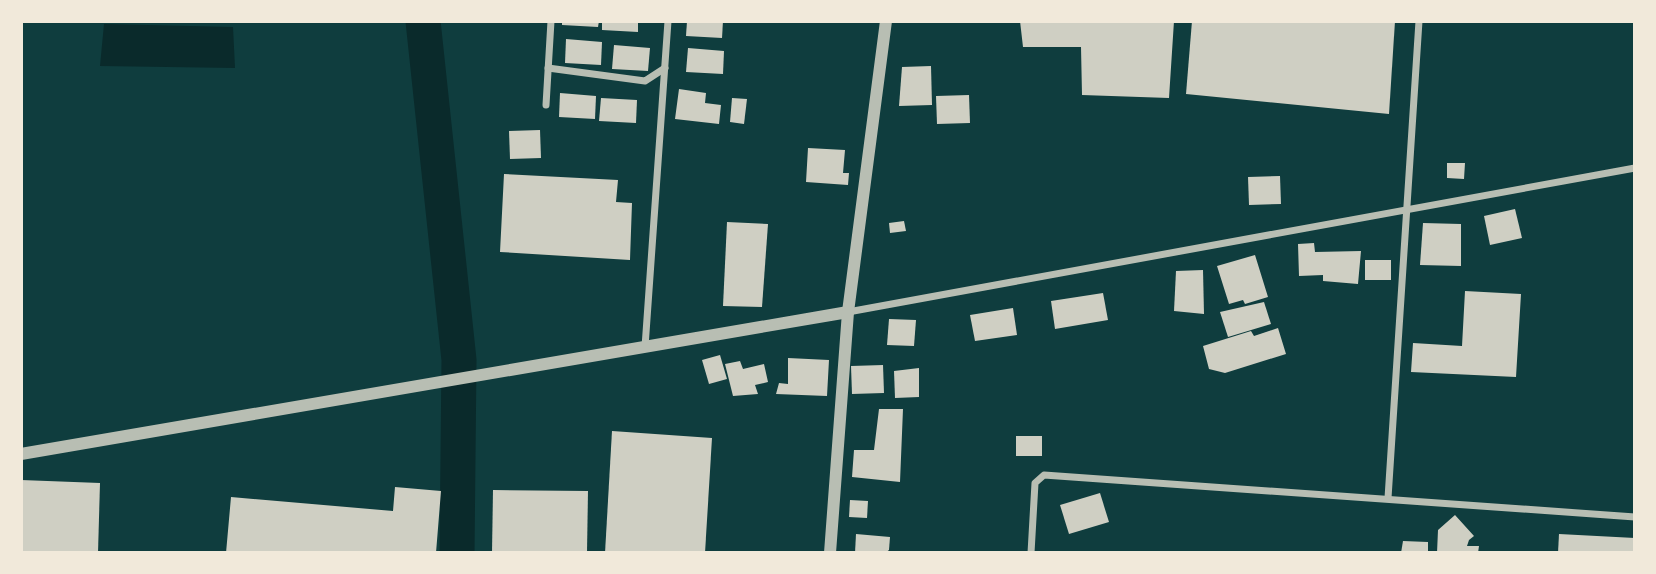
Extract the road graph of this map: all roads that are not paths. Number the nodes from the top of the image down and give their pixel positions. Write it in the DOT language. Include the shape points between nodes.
graph roads {
  1 [pos="551,21"];
  2 [pos="668,21"];
  3 [pos="886,21"];
  4 [pos="1419,21"];
  5 [pos="548,68"];
  6 [pos="665,68"];
  7 [pos="546,105"];
  8 [pos="1635,168"];
  9 [pos="1405,211"];
  10 [pos="848,312"];
  11 [pos="645,348"];
  12 [pos="21,454"];
  13 [pos="1388,499"];
  14 [pos="1635,517"];
  15 [pos="831,553"];
  16 [pos="1031,553"];
  1 -- 5 [label="street"];
  2 -- 6 [label="street"];
  3 -- 10 [label="street"];
  4 -- 9 [label="street"];
  5 -- 6 [label="street" via="645,81"];
  5 -- 7 [label="street"];
  6 -- 11 [label="street"];
  8 -- 9 [label="street"];
  9 -- 10 [label="street"];
  9 -- 13 [label="street"];
  10 -- 11 [label="street"];
  10 -- 15 [label="street"];
  11 -- 12 [label="street"];
  13 -- 14 [label="street"];
  13 -- 16 [label="street" via="1044,475 1035,483"];
}
